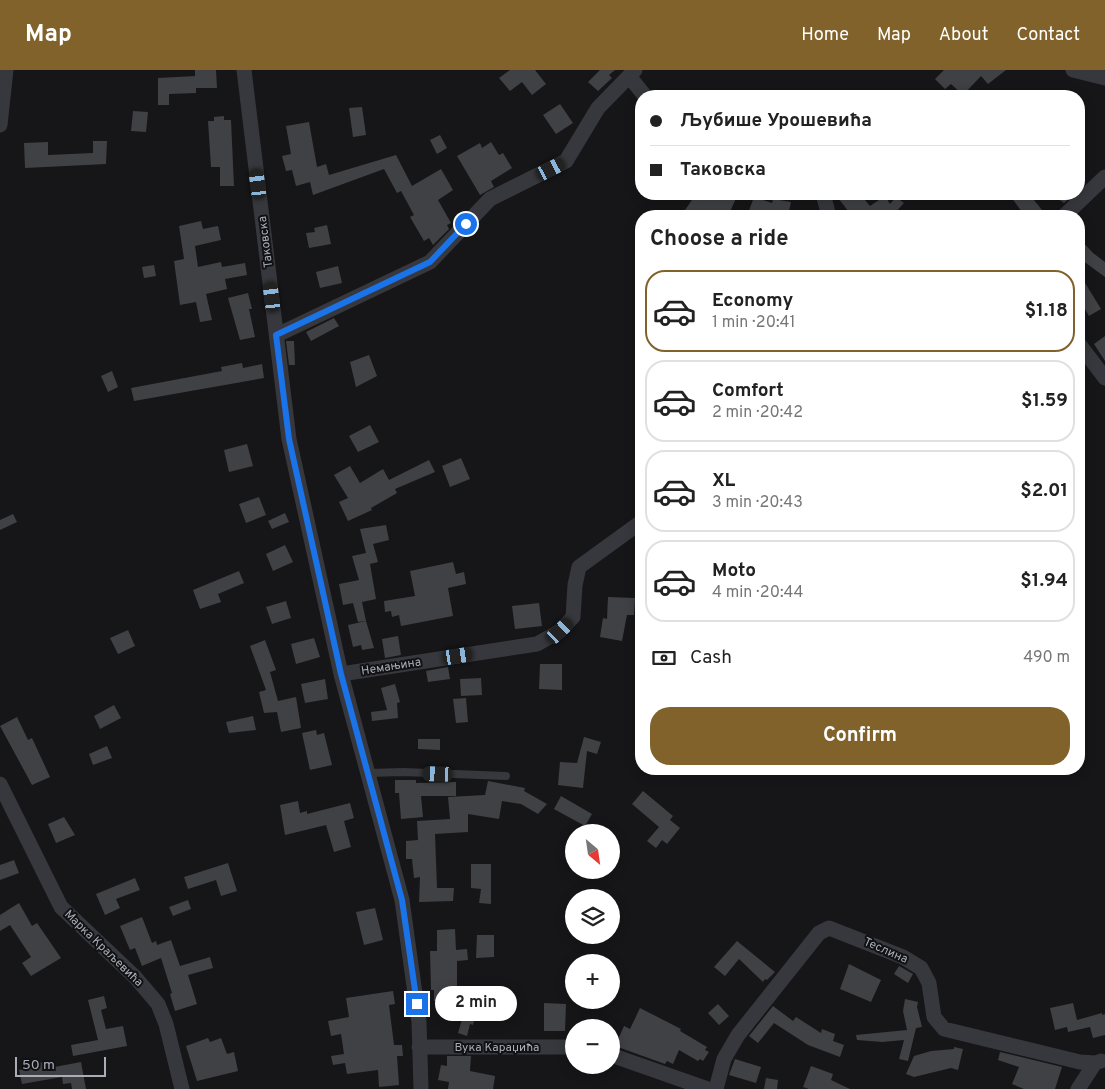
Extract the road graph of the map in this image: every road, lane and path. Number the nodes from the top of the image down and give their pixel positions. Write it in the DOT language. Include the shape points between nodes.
graph roads {
  1 [pos="6,70"];
  2 [pos="244,70"];
  3 [pos="1073,70"];
  4 [pos="632,73"];
  5 [pos="1105,78"];
  6 [pos="642,90"];
  7 [pos="0,125"];
  8 [pos="1105,177"];
  9 [pos="1085,196"];
  10 [pos="1081,200"];
  11 [pos="1070,210"];
  12 [pos="276,335"];
  13 [pos="1085,352"];
  14 [pos="1105,378"];
  15 [pos="635,526"];
  16 [pos="341,674"];
  17 [pos="368,773"];
  18 [pos="506,776"];
  19 [pos="0,784"];
  20 [pos="419,1047"];
  21 [pos="565,1047"];
  22 [pos="620,1058"];
  23 [pos="1100,1061"];
  24 [pos="182,1089"];
  25 [pos="421,1089"];
  26 [pos="707,1089"];
  27 [pos="1078,1089"];
  1 -- 7 [label="street"];
  2 -- 12 [label="street, Таковска"];
  3 -- 5 [label="street"];
  4 -- 6 [label="street"];
  4 -- 12 [label="street" via="598,108 566,161 490,199 430,262"];
  8 -- 9 [label="street"];
  10 -- 11 [label="street"];
  12 -- 16 [label="street, Таковска" via="289,439"];
  13 -- 14 [label="street"];
  15 -- 16 [label="street, Немањина" via="579,567 573,617 554,636 536,644"];
  16 -- 17 [label="street, Таковска"];
  17 -- 18 [label="lane"];
  17 -- 20 [label="street, Таковска" via="402,900 419,1022"];
  19 -- 24 [label="street, Марка Краљевића" via="61,907 158,1004"];
  20 -- 21 [label="street, Вука Караџића"];
  20 -- 25 [label="street, Таковска"];
  22 -- 26 [label="street"];
  23 -- 26 [label="street, Теслина" via="1080,1062 944,1028 935,1022 929,983 921,968 903,957 829,928 819,933 738,1035"];
  23 -- 27 [label="street"];
}
